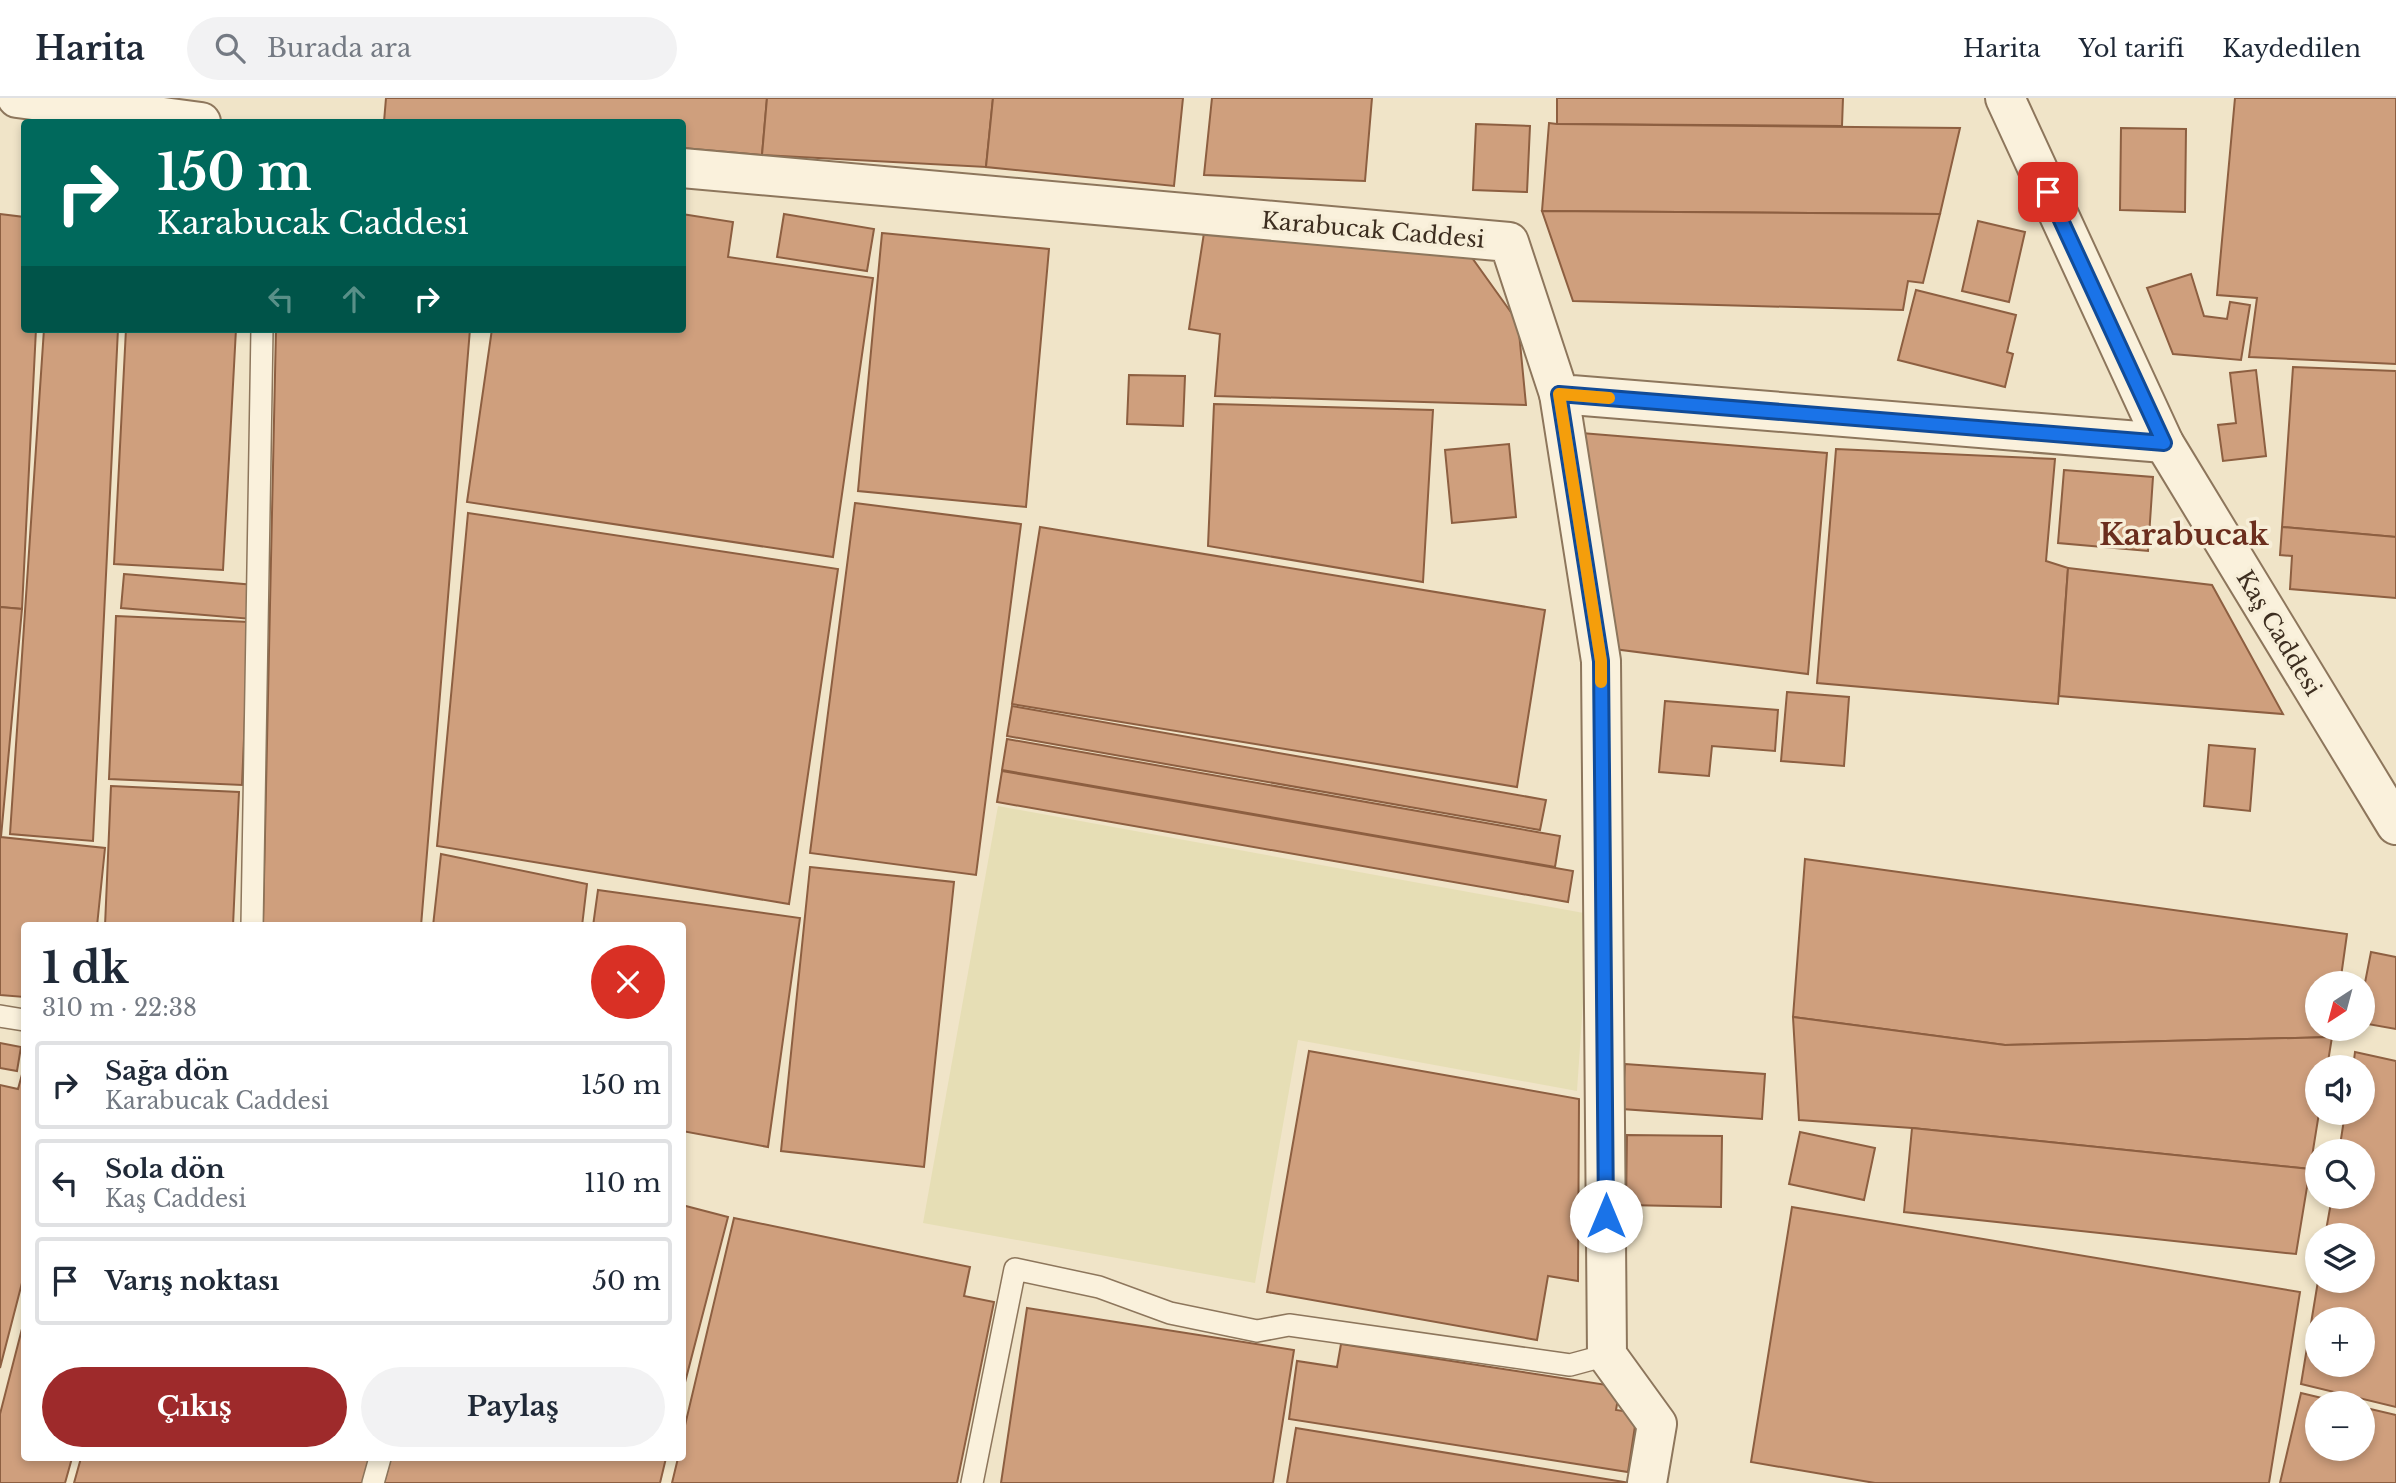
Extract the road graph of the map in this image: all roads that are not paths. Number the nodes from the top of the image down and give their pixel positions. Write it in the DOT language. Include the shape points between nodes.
graph roads {
  1 [pos="17,98"];
  2 [pos="2005,98"];
  3 [pos="178,119"];
  4 [pos="686,168"];
  5 [pos="262,333"];
  6 [pos="1559,394"];
  7 [pos="2164,443"];
  8 [pos="2396,825"];
  9 [pos="252,922"];
  10 [pos="0,1016"];
  11 [pos="21,1020"];
  12 [pos="1607,1355"];
  13 [pos="379,1461"];
  14 [pos="373,1483"];
  15 [pos="972,1483"];
  16 [pos="1647,1483"];
  1 -- 3 [label="street"];
  2 -- 7 [label="street, Kaş Caddesi"];
  4 -- 6 [label="street, Karabucak Caddesi" via="1509,242"];
  5 -- 9 [label="lane"];
  6 -- 7 [label="street"];
  6 -- 12 [label="street" via="1601,661"];
  7 -- 8 [label="street, Kaş Caddesi"];
  10 -- 11 [label="lane"];
  12 -- 15 [label="lane" via="1570,1365 1289,1325 1257,1331 1170,1314 1099,1287 1015,1269"];
  12 -- 16 [label="street" via="1657,1424"];
  13 -- 14 [label="lane"];
}
